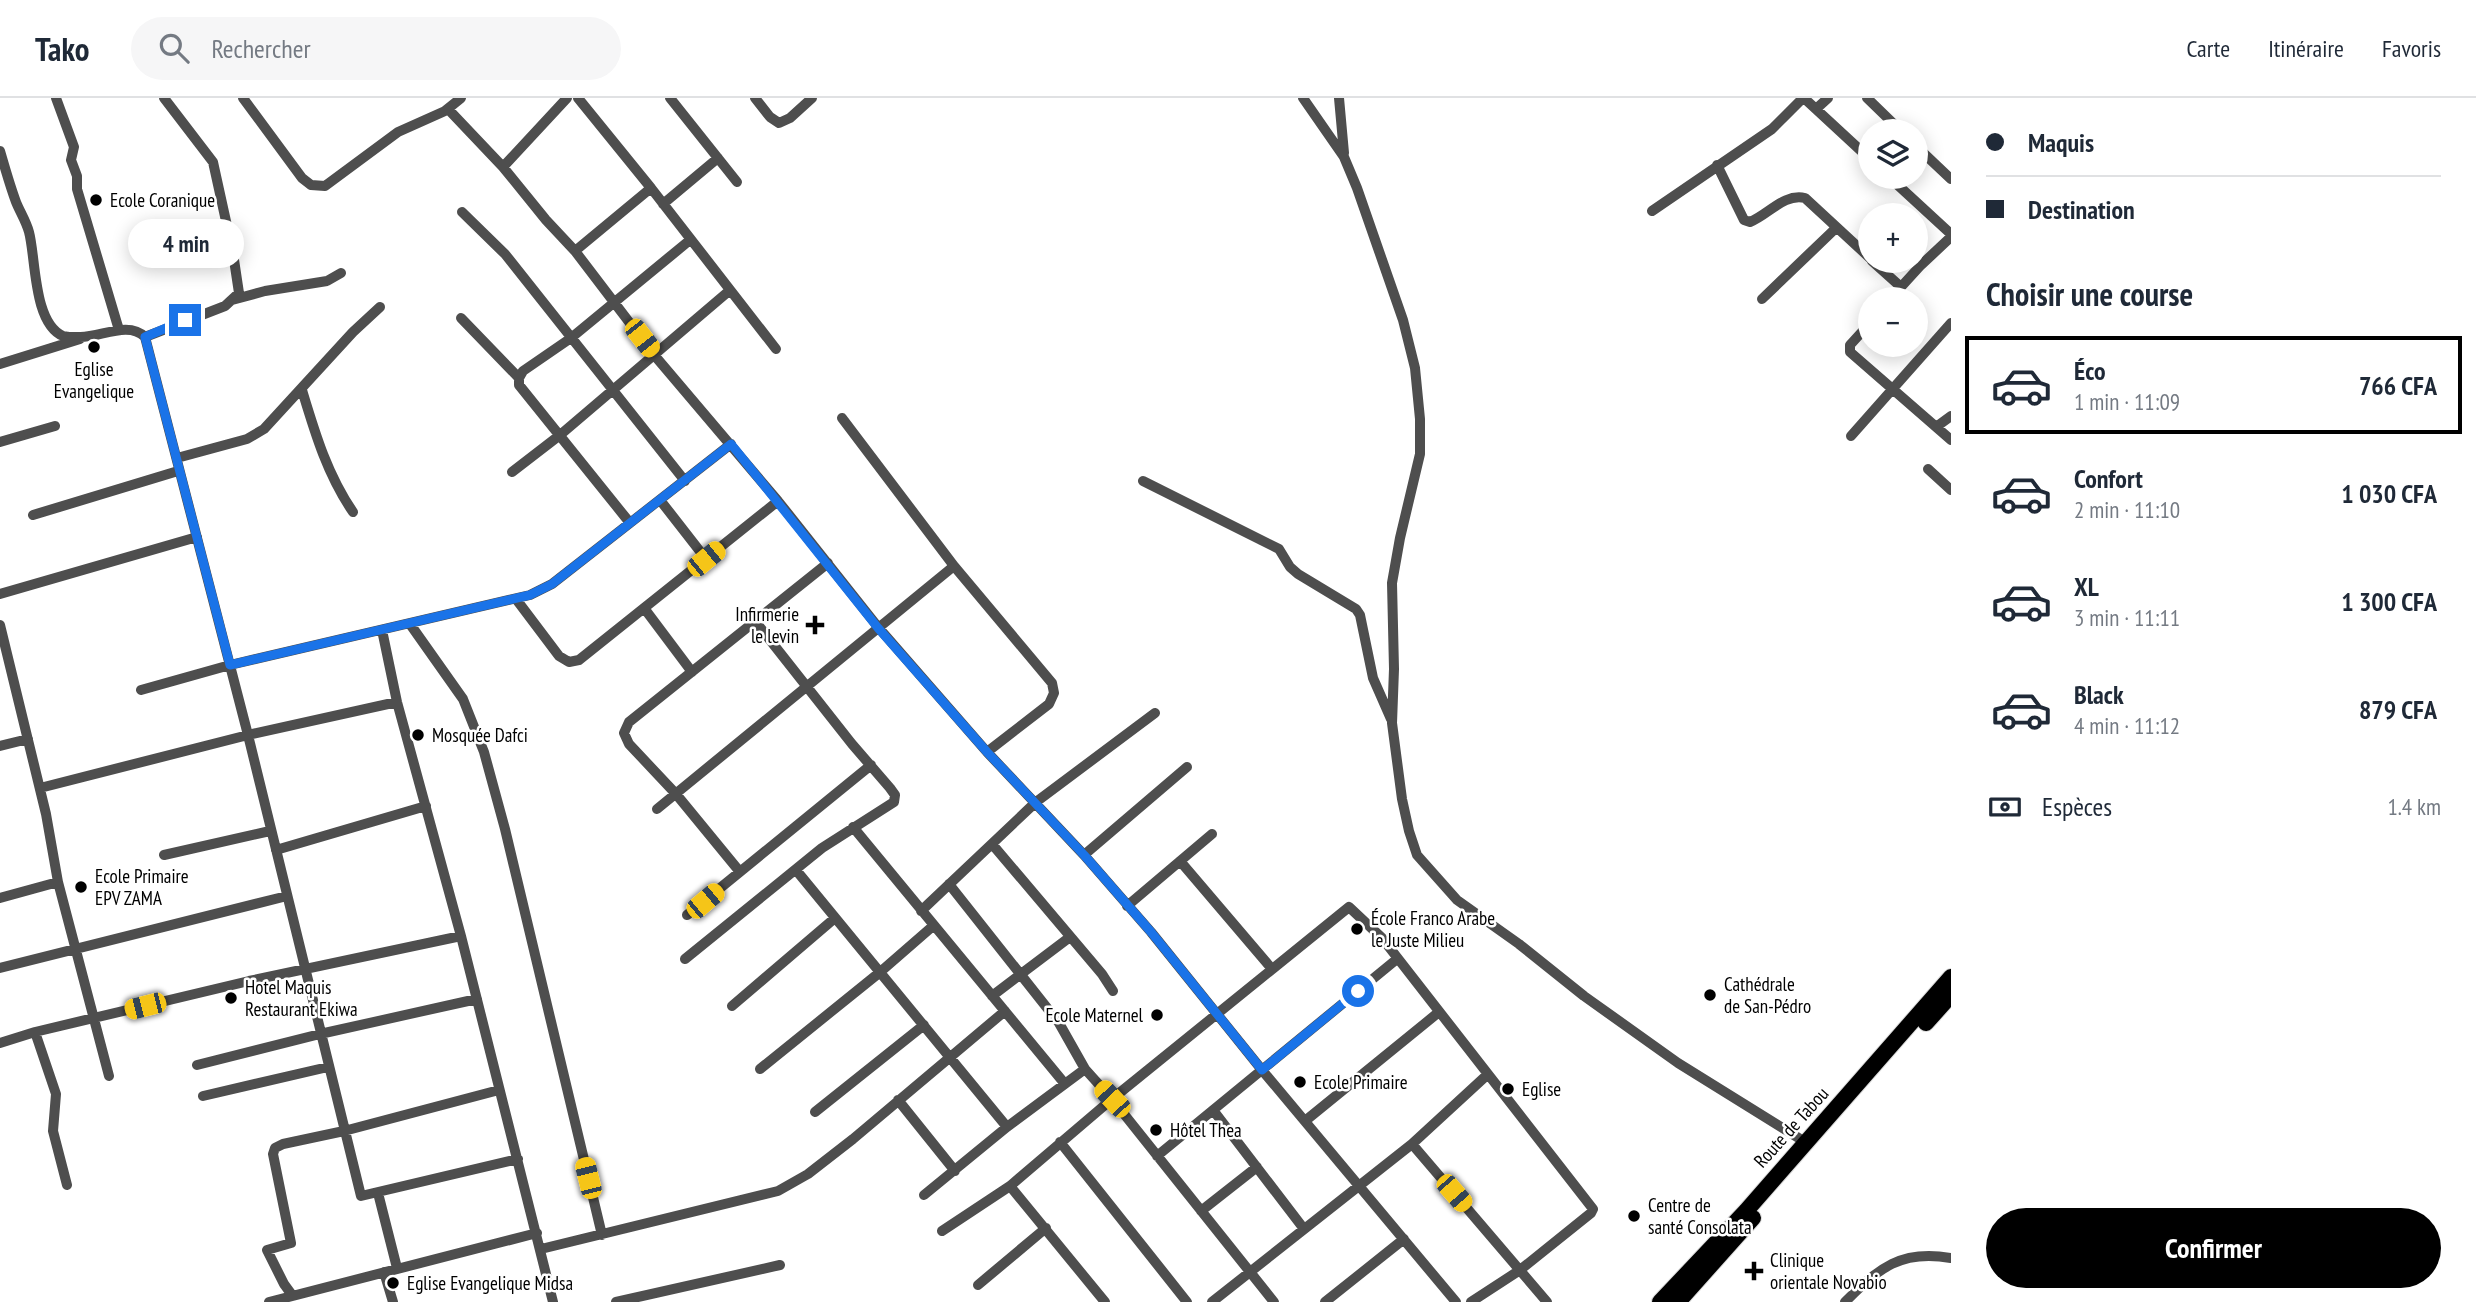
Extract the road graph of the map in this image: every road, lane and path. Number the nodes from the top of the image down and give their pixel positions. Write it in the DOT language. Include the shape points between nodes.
graph roads {
  1 [pos="57,98"];
  2 [pos="164,98"];
  3 [pos="243,98"];
  4 [pos="461,98"];
  5 [pos="567,98"];
  6 [pos="578,98"];
  7 [pos="670,98"];
  8 [pos="755,98"];
  9 [pos="813,98"];
  10 [pos="1303,98"];
  11 [pos="1339,98"];
  12 [pos="1803,98"];
  13 [pos="1828,98"];
  14 [pos="1867,98"];
  15 [pos="448,109"];
  16 [pos="1816,109"];
  17 [pos="1889,119"];
  18 [pos="1858,148"];
  19 [pos="0,151"];
  20 [pos="1928,157"];
  21 [pos="718,158"];
  22 [pos="1344,158"];
  23 [pos="1717,165"];
  24 [pos="503,167"];
  25 [pos="1951,179"];
  26 [pos="737,182"];
  27 [pos="651,188"];
  28 [pos="1902,189"];
  29 [pos="663,204"];
  30 [pos="1652,211"];
  31 [pos="461,212"];
  32 [pos="1836,228"];
  33 [pos="1951,235"];
  34 [pos="690,240"];
  35 [pos="1858,248"];
  36 [pos="575,251"];
  37 [pos="341,273"];
  38 [pos="1885,273"];
  39 [pos="1901,287"];
  40 [pos="729,291"];
  41 [pos="1762,299"];
  42 [pos="232,300"];
  43 [pos="614,303"];
  44 [pos="380,307"];
  45 [pos="461,318"];
  46 [pos="1951,323"];
  47 [pos="119,330"];
  48 [pos="1858,336"];
  49 [pos="87,337"];
  50 [pos="145,337"];
  51 [pos="572,338"];
  52 [pos="776,349"];
  53 [pos="655,356"];
  54 [pos="0,364"];
  55 [pos="519,378"];
  56 [pos="302,390"];
  57 [pos="614,390"];
  58 [pos="1894,390"];
  59 [pos="1951,416"];
  60 [pos="842,418"];
  61 [pos="55,426"];
  62 [pos="1936,427"];
  63 [pos="561,435"];
  64 [pos="1851,436"];
  65 [pos="1951,440"];
  66 [pos="0,442"];
  67 [pos="731,444"];
  68 [pos="177,458"];
  69 [pos="1928,469"];
  70 [pos="178,471"];
  71 [pos="512,472"];
  72 [pos="685,481"];
  73 [pos="1143,481"];
  74 [pos="1951,490"];
  75 [pos="660,500"];
  76 [pos="778,501"];
  77 [pos="353,512"];
  78 [pos="33,515"];
  79 [pos="630,523"];
  80 [pos="197,537"];
  81 [pos="706,559"];
  82 [pos="828,563"];
  83 [pos="954,566"];
  84 [pos="0,594"];
  85 [pos="516,599"];
  86 [pos="644,608"];
  87 [pos="755,621"];
  88 [pos="410,624"];
  89 [pos="0,625"];
  90 [pos="878,628"];
  91 [pos="382,630"];
  92 [pos="230,665"];
  93 [pos="692,672"];
  94 [pos="807,688"];
  95 [pos="141,690"];
  96 [pos="397,702"];
  97 [pos="1155,713"];
  98 [pos="1392,723"];
  99 [pos="248,735"];
  100 [pos="28,739"];
  101 [pos="0,746"];
  102 [pos="987,752"];
  103 [pos="871,765"];
  104 [pos="1187,767"];
  105 [pos="40,788"];
  106 [pos="676,794"];
  107 [pos="1036,803"];
  108 [pos="426,806"];
  109 [pos="657,809"];
  110 [pos="853,827"];
  111 [pos="270,831"];
  112 [pos="1212,834"];
  113 [pos="992,844"];
  114 [pos="276,850"];
  115 [pos="164,855"];
  116 [pos="1084,855"];
  117 [pos="1180,861"];
  118 [pos="796,870"];
  119 [pos="740,872"];
  120 [pos="58,882"];
  121 [pos="949,884"];
  122 [pos="287,896"];
  123 [pos="0,898"];
  124 [pos="1127,905"];
  125 [pos="921,911"];
  126 [pos="687,915"];
  127 [pos="835,918"];
  128 [pos="933,926"];
  129 [pos="461,936"];
  130 [pos="1070,937"];
  131 [pos="74,948"];
  132 [pos="685,959"];
  133 [pos="1396,959"];
  134 [pos="0,968"];
  135 [pos="305,969"];
  136 [pos="1272,969"];
  137 [pos="879,972"];
  138 [pos="1020,975"];
  139 [pos="1951,977"];
  140 [pos="1113,991"];
  141 [pos="1951,995"];
  142 [pos="992,996"];
  143 [pos="477,999"];
  144 [pos="732,1006"];
  145 [pos="1005,1012"];
  146 [pos="1439,1012"];
  147 [pos="1218,1013"];
  148 [pos="93,1018"];
  149 [pos="924,1025"];
  150 [pos="35,1032"];
  151 [pos="320,1034"];
  152 [pos="0,1043"];
  153 [pos="952,1058"];
  154 [pos="197,1065"];
  155 [pos="328,1067"];
  156 [pos="760,1069"];
  157 [pos="1085,1069"];
  158 [pos="1262,1070"];
  159 [pos="1487,1075"];
  160 [pos="109,1076"];
  161 [pos="1065,1084"];
  162 [pos="499,1090"];
  163 [pos="203,1096"];
  164 [pos="1112,1099"];
  165 [pos="898,1100"];
  166 [pos="1213,1110"];
  167 [pos="815,1112"];
  168 [pos="1305,1121"];
  169 [pos="1007,1127"];
  170 [pos="344,1131"];
  171 [pos="1060,1142"];
  172 [pos="1805,1142"];
  173 [pos="1412,1144"];
  174 [pos="1157,1156"];
  175 [pos="518,1159"];
  176 [pos="1257,1167"];
  177 [pos="955,1171"];
  178 [pos="67,1185"];
  179 [pos="1010,1186"];
  180 [pos="1359,1186"];
  181 [pos="378,1193"];
  182 [pos="924,1195"];
  183 [pos="1201,1211"];
  184 [pos="1045,1228"];
  185 [pos="1304,1229"];
  186 [pos="942,1231"];
  187 [pos="537,1233"];
  188 [pos="602,1235"];
  189 [pos="1404,1239"];
  190 [pos="541,1249"];
  191 [pos="1951,1258"];
  192 [pos="780,1265"];
  193 [pos="397,1268"];
  194 [pos="1520,1270"];
  195 [pos="384,1272"];
  196 [pos="1250,1272"];
  197 [pos="978,1285"];
  198 [pos="314,1289"];
  199 [pos="292,1295"];
  200 [pos="269,1302"];
  201 [pos="317,1302"];
  202 [pos="393,1302"];
  203 [pos="553,1302"];
  204 [pos="616,1302"];
  205 [pos="1105,1302"];
  206 [pos="1187,1302"];
  207 [pos="1212,1302"];
  208 [pos="1273,1302"];
  209 [pos="1325,1302"];
  210 [pos="1456,1302"];
  211 [pos="1471,1302"];
  212 [pos="1547,1302"];
  213 [pos="1660,1302"];
  214 [pos="1678,1302"];
  215 [pos="1845,1302"];
  1 -- 47 [label="street" via="74,147 71,160 77,190"];
  2 -- 42 [label="street" via="213,162 239,293"];
  3 -- 15 [label="street" via="302,178 311,185 325,186 398,132"];
  4 -- 15 [label="street"];
  5 -- 24 [label="street"];
  6 -- 27 [label="street"];
  7 -- 21 [label="street"];
  8 -- 9 [label="street" via="779,123"];
  10 -- 22 [label="street"];
  11 -- 22 [label="street"];
  12 -- 16 [label="street"];
  12 -- 23 [label="street" via="1772,129"];
  13 -- 16 [label="street"];
  14 -- 17 [label="street"];
  15 -- 24 [label="street"];
  16 -- 18 [label="street"];
  19 -- 49 [label="street" via="29,234 43,309 63,336"];
  20 -- 25 [label="street"];
  21 -- 26 [label="street"];
  21 -- 29 [label="street"];
  22 -- 98 [label="street" via="1403,320 1415,368 1420,418 1420,454 1392,583"];
  23 -- 30 [label="street"];
  23 -- 32 [label="street" via="1744,220 1757,219 1797,196 1805,198"];
  24 -- 36 [label="street"];
  27 -- 29 [label="street"];
  27 -- 36 [label="street"];
  28 -- 33 [label="street"];
  29 -- 34 [label="street"];
  31 -- 51 [label="street" via="496,244"];
  32 -- 35 [label="street"];
  32 -- 41 [label="street"];
  33 -- 39 [label="street"];
  34 -- 40 [label="street"];
  34 -- 43 [label="street"];
  36 -- 43 [label="street"];
  37 -- 42 [label="street" via="327,281"];
  38 -- 39 [label="street"];
  40 -- 52 [label="street"];
  40 -- 53 [label="street"];
  42 -- 50 [label="street"];
  43 -- 51 [label="street"];
  43 -- 53 [label="street"];
  44 -- 56 [label="street"];
  45 -- 55 [label="street"];
  46 -- 58 [label="street"];
  47 -- 49 [label="street"];
  47 -- 50 [label="street" via="140,332"];
  48 -- 58 [label="street" via="1850,352"];
  49 -- 54 [label="street"];
  50 -- 68 [label="street"];
  51 -- 55 [label="street"];
  51 -- 57 [label="street"];
  53 -- 57 [label="street"];
  53 -- 67 [label="street"];
  55 -- 63 [label="street" via="519,385"];
  56 -- 68 [label="street" via="264,429 247,439"];
  56 -- 77 [label="street" via="323,456"];
  57 -- 63 [label="street"];
  57 -- 72 [label="street"];
  58 -- 62 [label="street"];
  58 -- 64 [label="street"];
  59 -- 62 [label="street"];
  60 -- 83 [label="street"];
  61 -- 66 [label="street"];
  62 -- 65 [label="street"];
  63 -- 71 [label="street"];
  63 -- 79 [label="street"];
  67 -- 72 [label="street"];
  67 -- 76 [label="street"];
  68 -- 70 [label="street"];
  69 -- 74 [label="street"];
  70 -- 78 [label="street"];
  70 -- 80 [label="street"];
  72 -- 75 [label="street"];
  73 -- 98 [label="street" via="1279,549 1290,568 1356,610 1373,678"];
  75 -- 79 [label="street"];
  75 -- 81 [label="street"];
  76 -- 81 [label="street"];
  76 -- 82 [label="street"];
  79 -- 85 [label="street" via="552,584"];
  80 -- 84 [label="street"];
  80 -- 92 [label="street"];
  81 -- 86 [label="street"];
  82 -- 87 [label="street"];
  82 -- 90 [label="street"];
  83 -- 90 [label="street"];
  83 -- 102 [label="street" via="1054,687 1049,704"];
  85 -- 86 [label="street" via="559,656 569,662 579,660"];
  85 -- 88 [label="street"];
  86 -- 93 [label="street"];
  87 -- 93 [label="street"];
  87 -- 94 [label="street"];
  88 -- 91 [label="street"];
  88 -- 188 [label="street" via="463,699 484,752"];
  89 -- 100 [label="street"];
  90 -- 94 [label="street"];
  90 -- 102 [label="street"];
  91 -- 92 [label="street"];
  91 -- 96 [label="street"];
  92 -- 95 [label="street"];
  92 -- 99 [label="street"];
  93 -- 106 [label="street" via="629,722 624,733"];
  94 -- 103 [label="street"];
  94 -- 106 [label="street"];
  96 -- 99 [label="street"];
  96 -- 108 [label="street"];
  97 -- 107 [label="street"];
  98 -- 172 [label="street" via="1402,799 1417,855 1457,900 1678,1063"];
  99 -- 105 [label="street"];
  99 -- 111 [label="street"];
  100 -- 101 [label="street"];
  100 -- 105 [label="street"];
  102 -- 107 [label="street"];
  103 -- 110 [label="street" via="895,795 894,802"];
  103 -- 119 [label="street"];
  104 -- 116 [label="street"];
  105 -- 120 [label="street"];
  106 -- 109 [label="street"];
  106 -- 119 [label="street"];
  107 -- 113 [label="street"];
  107 -- 116 [label="street"];
  108 -- 114 [label="street"];
  108 -- 129 [label="street"];
  110 -- 118 [label="street"];
  110 -- 125 [label="street"];
  111 -- 114 [label="street"];
  111 -- 115 [label="street"];
  112 -- 117 [label="street"];
  113 -- 121 [label="street"];
  113 -- 130 [label="street"];
  114 -- 122 [label="street"];
  116 -- 124 [label="street"];
  117 -- 124 [label="street"];
  117 -- 136 [label="street"];
  118 -- 127 [label="street"];
  118 -- 132 [label="street"];
  119 -- 126 [label="street"];
  120 -- 123 [label="street"];
  120 -- 131 [label="street"];
  121 -- 125 [label="street"];
  121 -- 138 [label="street"];
  122 -- 131 [label="street"];
  122 -- 135 [label="street"];
  124 -- 147 [label="street"];
  125 -- 128 [label="street"];
  127 -- 137 [label="street"];
  127 -- 144 [label="street"];
  128 -- 137 [label="street"];
  128 -- 142 [label="street"];
  129 -- 135 [label="street"];
  129 -- 143 [label="street"];
  130 -- 138 [label="street"];
  130 -- 140 [label="street"];
  131 -- 134 [label="street"];
  131 -- 148 [label="street"];
  133 -- 136 [label="street" via="1382,938 1349,907"];
  133 -- 146 [label="street"];
  133 -- 158 [label="street"];
  135 -- 148 [label="street"];
  135 -- 151 [label="street"];
  136 -- 147 [label="street"];
  137 -- 149 [label="street"];
  137 -- 156 [label="street"];
  138 -- 142 [label="street"];
  138 -- 157 [label="street" via="1059,1023"];
  139 -- 172 [label="main road, Route de Tabou"];
  141 -- 214 [label="main road, Route de Tabou"];
  142 -- 145 [label="street"];
  143 -- 151 [label="street"];
  143 -- 162 [label="street"];
  145 -- 153 [label="street"];
  145 -- 161 [label="street"];
  146 -- 159 [label="street"];
  146 -- 168 [label="street"];
  147 -- 158 [label="street"];
  147 -- 164 [label="street"];
  148 -- 150 [label="street"];
  148 -- 160 [label="street"];
  149 -- 153 [label="street"];
  149 -- 167 [label="street"];
  150 -- 152 [label="street"];
  150 -- 178 [label="street" via="56,1094 53,1132"];
  151 -- 154 [label="street"];
  151 -- 155 [label="street"];
  153 -- 165 [label="street"];
  153 -- 169 [label="street"];
  155 -- 163 [label="street"];
  155 -- 170 [label="street"];
  157 -- 161 [label="street"];
  157 -- 164 [label="street"];
  158 -- 166 [label="street"];
  158 -- 168 [label="street"];
  159 -- 173 [label="street"];
  159 -- 194 [label="street" via="1593,1209"];
  161 -- 169 [label="street"];
  162 -- 170 [label="street"];
  162 -- 175 [label="street"];
  164 -- 171 [label="street"];
  164 -- 174 [label="street"];
  165 -- 177 [label="street"];
  165 -- 188 [label="street" via="808,1174 778,1191"];
  166 -- 174 [label="street"];
  166 -- 176 [label="street"];
  168 -- 180 [label="street"];
  169 -- 177 [label="street"];
  170 -- 181 [label="street" via="361,1196"];
  170 -- 199 [label="street" via="283,1144 273,1154 292,1239 267,1250"];
  171 -- 179 [label="street"];
  171 -- 206 [label="street"];
  172 -- 213 [label="main road, Route de Tabou"];
  173 -- 180 [label="street"];
  173 -- 194 [label="street"];
  174 -- 183 [label="street"];
  175 -- 181 [label="street"];
  175 -- 187 [label="street"];
  176 -- 183 [label="street"];
  176 -- 185 [label="street"];
  177 -- 182 [label="street"];
  179 -- 184 [label="street"];
  179 -- 186 [label="street"];
  180 -- 185 [label="street"];
  180 -- 189 [label="street"];
  181 -- 193 [label="street"];
  183 -- 196 [label="street"];
  184 -- 197 [label="street"];
  184 -- 205 [label="street"];
  185 -- 196 [label="street"];
  187 -- 190 [label="street"];
  187 -- 193 [label="street"];
  188 -- 190 [label="street"];
  189 -- 209 [label="street"];
  189 -- 210 [label="street"];
  190 -- 203 [label="street"];
  191 -- 215 [label="street" via="1928,1254 1906,1258 1873,1274"];
  192 -- 204 [label="street"];
  193 -- 195 [label="street"];
  194 -- 211 [label="street"];
  194 -- 212 [label="street"];
  195 -- 198 [label="street"];
  195 -- 202 [label="street"];
  196 -- 207 [label="street"];
  196 -- 208 [label="street"];
  198 -- 199 [label="street"];
  198 -- 201 [label="street"];
  199 -- 200 [label="street"];
}
